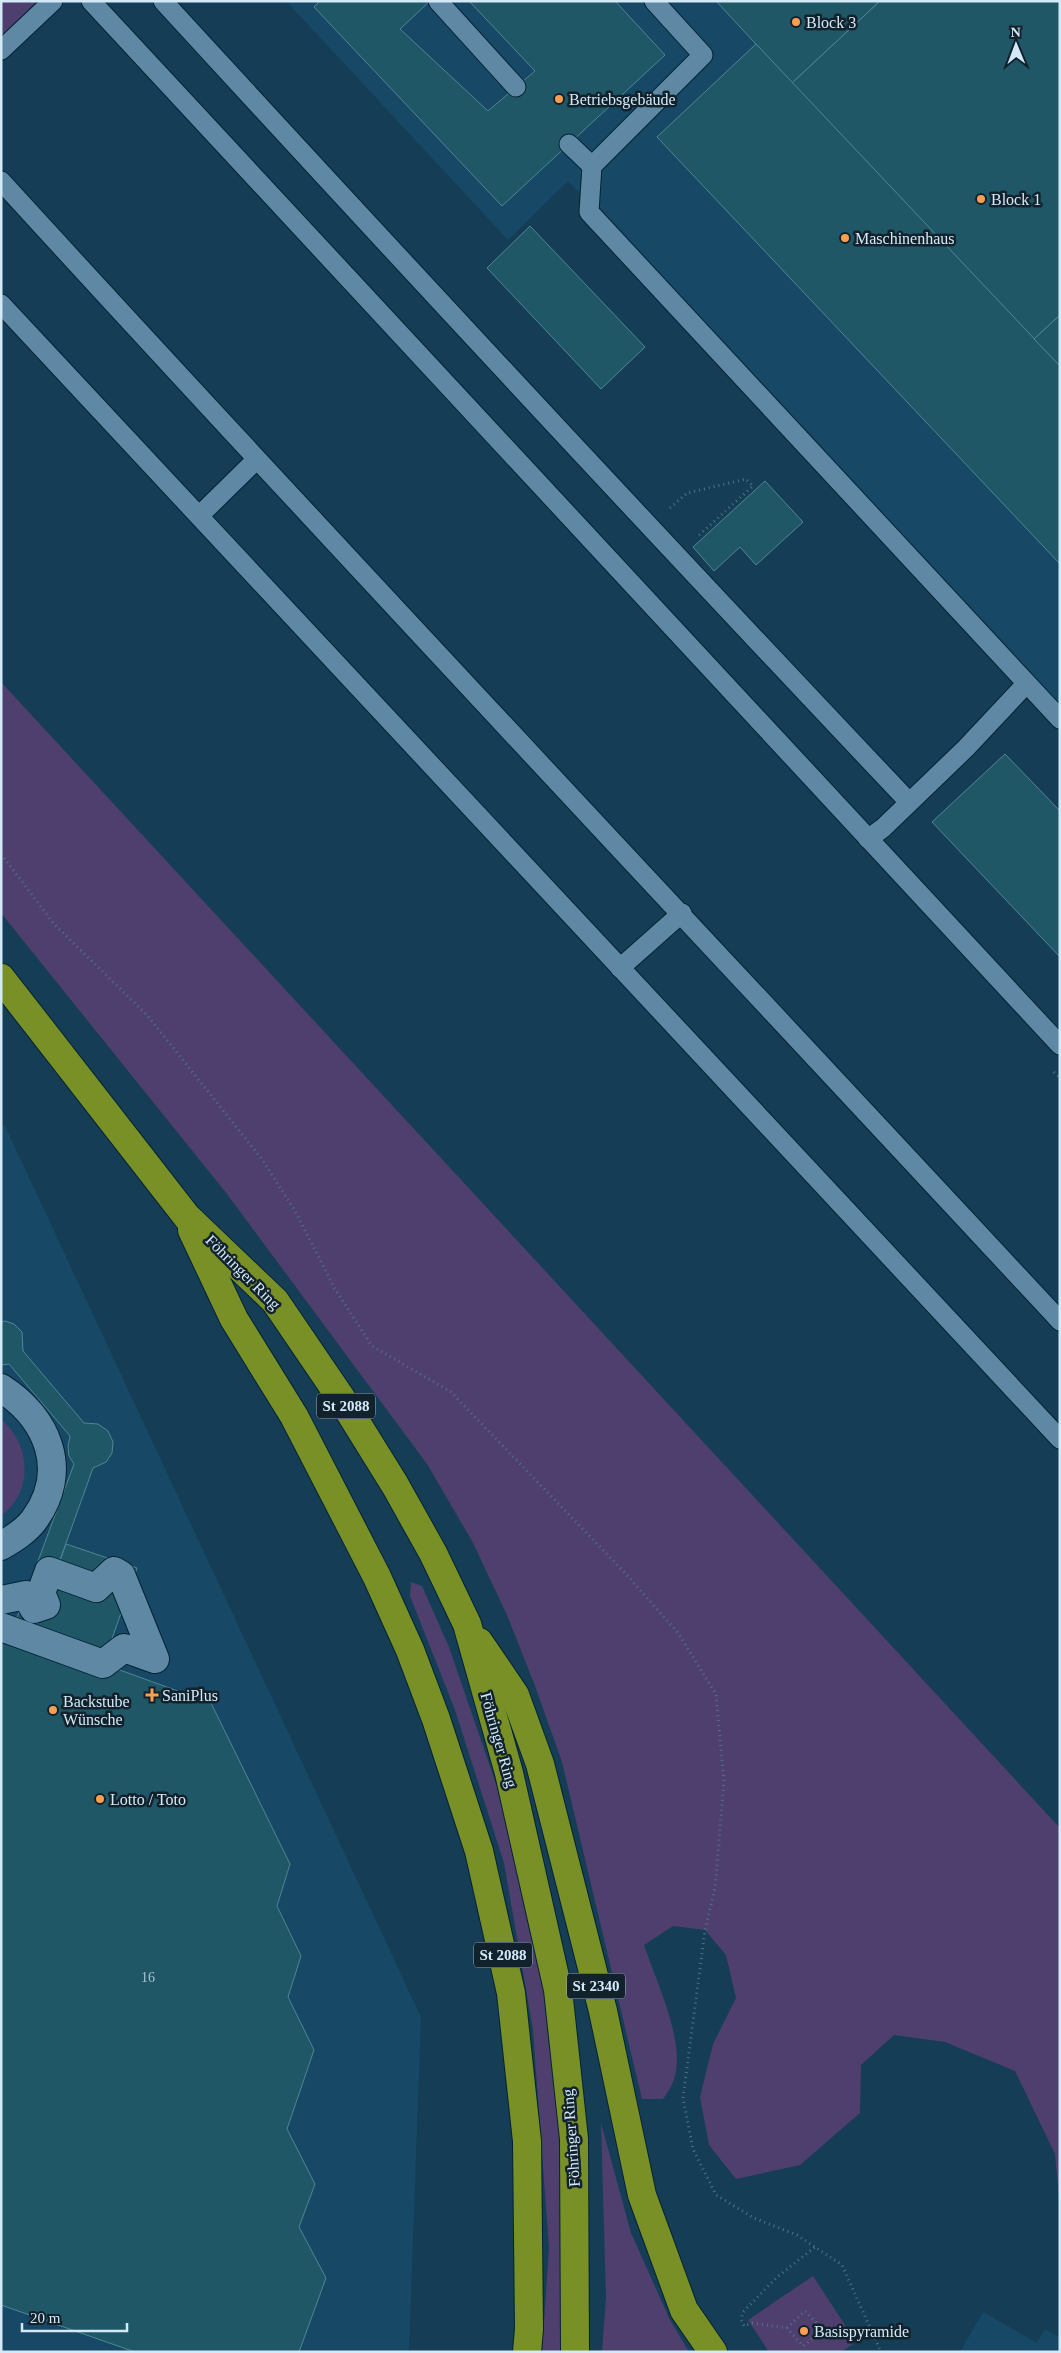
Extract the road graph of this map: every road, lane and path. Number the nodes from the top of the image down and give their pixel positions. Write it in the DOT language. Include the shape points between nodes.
graph roads {
  1 [pos="53,1"];
  2 [pos="91,1"];
  3 [pos="164,1"];
  4 [pos="438,1"];
  5 [pos="654,1"];
  6 [pos="1,50"];
  7 [pos="516,87"];
  8 [pos="569,144"];
  9 [pos="592,166"];
  10 [pos="1,181"];
  11 [pos="1,304"];
  12 [pos="256,460"];
  13 [pos="199,516"];
  14 [pos="1026,684"];
  15 [pos="1060,719"];
  16 [pos="909,802"];
  17 [pos="868,839"];
  18 [pos="1,854"];
  19 [pos="682,913"];
  20 [pos="620,968"];
  21 [pos="1,978"];
  22 [pos="1060,1045"];
  23 [pos="186,1217"];
  24 [pos="1060,1321"];
  25 [pos="1,1388"];
  26 [pos="1060,1440"];
  27 [pos="1,1546"];
  28 [pos="1,1600"];
  29 [pos="467,1624"];
  30 [pos="1,1627"];
  31 [pos="815,2247"];
  32 [pos="787,2328"];
  33 [pos="527,2352"];
  34 [pos="575,2352"];
  35 [pos="713,2352"];
  36 [pos="881,2352"];
  1 -- 6 [label="lane"];
  2 -- 17 [label="lane"];
  3 -- 16 [label="lane" via="649,528"];
  4 -- 7 [label="lane"];
  5 -- 9 [label="lane" via="703,55"];
  8 -- 9 [label="lane"];
  9 -- 14 [label="lane" via="589,212"];
  10 -- 12 [label="lane"];
  11 -- 13 [label="lane"];
  12 -- 13 [label="lane"];
  12 -- 19 [label="lane"];
  13 -- 20 [label="lane"];
  14 -- 15 [label="lane"];
  14 -- 16 [label="lane"];
  16 -- 17 [label="lane"];
  17 -- 22 [label="lane"];
  18 -- 31 [label="path" via="54,924 147,1014 261,1158 294,1209 335,1289 372,1346 450,1392 626,1574 678,1633 716,1694 724,1781 716,1888 705,1930 684,2098 692,2148 716,2195 754,2218 797,2235"];
  19 -- 20 [label="lane"];
  19 -- 24 [label="lane"];
  20 -- 26 [label="lane"];
  21 -- 23 [label="highway, Föhringer Ring / St 2088"];
  23 -- 29 [label="highway, Föhringer Ring / St 2088" via="275,1300 395,1485"];
  23 -- 33 [label="highway, Föhringer Ring / St 2088" via="234,1319 294,1416 377,1577 430,1702 479,1851 511,1993 527,2141"];
  25 -- 27 [label="street" via="31,1411 48,1444 51,1463 44,1502 34,1520"];
  28 -- 30 [label="street" via="26,1595 34,1609 46,1605 41,1593 49,1571 96,1588 114,1571 122,1575 155,1659 124,1648 104,1664"];
  29 -- 34 [label="highway, Föhringer Ring / St 2088" via="509,1773 558,1990 574,2140"];
  29 -- 35 [label="highway, St 2340" via="515,1695 540,1764 603,2011 642,2195 684,2310"];
  31 -- 32 [label="path" via="777,2276 743,2312 741,2319 744,2326 752,2323"];
  31 -- 36 [label="path" via="842,2265"];
  32 -- 32 [label="path" via="803,2346 823,2330 806,2311"];
}
